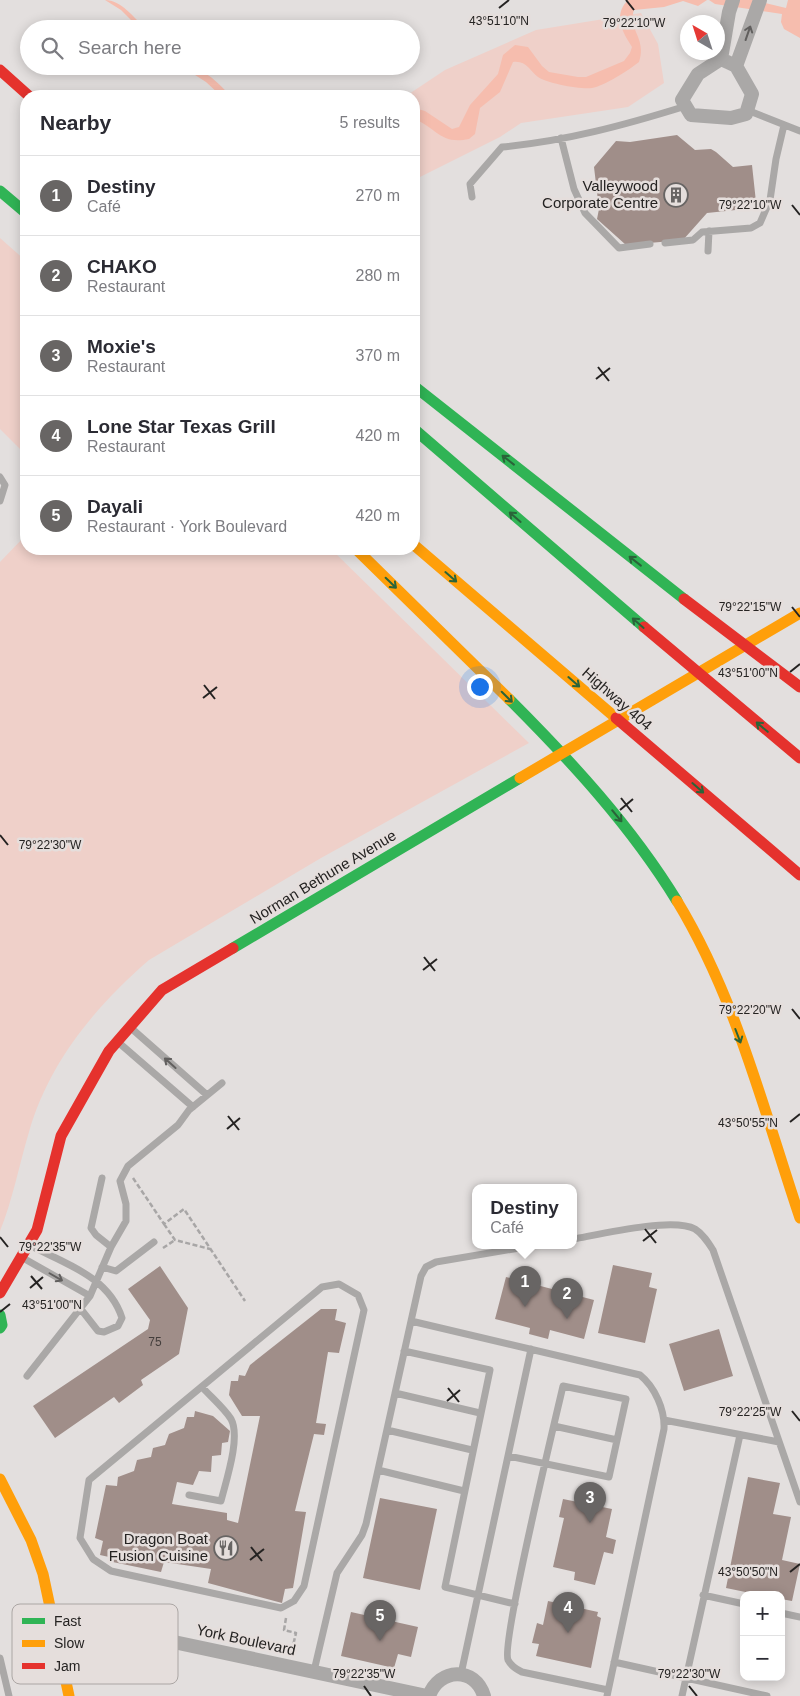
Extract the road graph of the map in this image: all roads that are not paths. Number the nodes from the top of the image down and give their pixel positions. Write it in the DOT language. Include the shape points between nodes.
graph roads {
  1 [pos="733,0"];
  2 [pos="760,0"];
  3 [pos="725,36"];
  4 [pos="719,60"];
  5 [pos="723,60"];
  6 [pos="736,66"];
  7 [pos="0,70"];
  8 [pos="22,90"];
  9 [pos="686,106"];
  10 [pos="747,110"];
  11 [pos="784,125"];
  12 [pos="800,131"];
  13 [pos="561,138"];
  14 [pos="0,191"];
  15 [pos="472,197"];
  16 [pos="20,208"];
  17 [pos="709,231"];
  18 [pos="665,243"];
  19 [pos="650,244"];
  20 [pos="708,251"];
  21 [pos="420,391"];
  22 [pos="420,434"];
  23 [pos="0,477"];
  24 [pos="0,501"];
  25 [pos="420,550"];
  26 [pos="362,555"];
  27 [pos="674,591"];
  28 [pos="800,614"];
  29 [pos="800,687"];
  30 [pos="800,700"];
  31 [pos="800,758"];
  32 [pos="800,875"];
  33 [pos="130,1027"];
  34 [pos="118,1041"];
  35 [pos="222,1083"];
  36 [pos="207,1095"];
  37 [pos="193,1107"];
  38 [pos="102,1178"];
  39 [pos="800,1218"];
  40 [pos="577,1238"];
  41 [pos="154,1242"];
  42 [pos="30,1245"];
  43 [pos="111,1247"];
  44 [pos="513,1249"];
  45 [pos="23,1258"];
  46 [pos="102,1267"];
  47 [pos="96,1279"];
  48 [pos="0,1293"];
  49 [pos="90,1296"];
  50 [pos="80,1308"];
  51 [pos="0,1315"];
  52 [pos="411,1321"];
  53 [pos="0,1328"];
  54 [pos="531,1350"];
  55 [pos="404,1351"];
  56 [pos="27,1376"];
  57 [pos="202,1388"];
  58 [pos="395,1393"];
  59 [pos="480,1413"];
  60 [pos="664,1420"];
  61 [pos="554,1426"];
  62 [pos="387,1430"];
  63 [pos="740,1436"];
  64 [pos="617,1440"];
  65 [pos="779,1442"];
  66 [pos="472,1450"];
  67 [pos="508,1456"];
  68 [pos="546,1465"];
  69 [pos="378,1470"];
  70 [pos="0,1479"];
  71 [pos="464,1491"];
  72 [pos="189,1495"];
  73 [pos="800,1502"];
  74 [pos="478,1595"];
  75 [pos="703,1595"];
  76 [pos="740,1603"];
  77 [pos="49,1604"];
  78 [pos="514,1604"];
  79 [pos="785,1614"];
  80 [pos="800,1617"];
  81 [pos="178,1642"];
  82 [pos="0,1658"];
  83 [pos="614,1662"];
  84 [pos="314,1670"];
  85 [pos="461,1674"];
  86 [pos="686,1677"];
  87 [pos="608,1693"];
  88 [pos="9,1696"];
  89 [pos="428,1696"];
  90 [pos="484,1696"];
  91 [pos="682,1696"];
  92 [pos="767,1696"];
  1 -- 3 [label="street"];
  6 -- 2 [label="street, one-way"];
  4 -- 9 [label="street" via="698,74 682,100"];
  5 -- 6 [label="street"];
  6 -- 10 [label="street" via="752,94"];
  7 -- 8 [label="main road"];
  9 -- 10 [label="street" via="691,115 731,118 746,114"];
  9 -- 13 [label="lane" via="603,132"];
  10 -- 11 [label="lane"];
  11 -- 12 [label="lane"];
  11 -- 17 [label="lane" via="770,200 760,223 751,228"];
  13 -- 15 [label="lane" via="502,147 470,184"];
  13 -- 19 [label="lane" via="574,189 585,213 619,248"];
  14 -- 16 [label="main road"];
  17 -- 18 [label="lane" via="702,232 693,240"];
  17 -- 20 [label="lane"];
  27 -- 21 [label="main road, one-way"];
  31 -- 22 [label="main road, one-way"];
  23 -- 24 [label="lane" via="5,485"];
  25 -- 32 [label="main road, Highway 404, one-way"];
  26 -- 39 [label="main road, one-way" via="574,764 633,835 674,895 708,958 749,1064"];
  27 -- 29 [label="main road"];
  27 -- 30 [label="main road"];
  28 -- 33 [label="main road, Norman Bethune Avenue" via="162,990"];
  33 -- 34 [label="main road, Norman Bethune Avenue"];
  36 -- 33 [label="lane, one-way"];
  34 -- 37 [label="lane"];
  34 -- 42 [label="main road, Norman Bethune Avenue" via="109,1051 61,1136 37,1230"];
  35 -- 36 [label="lane"];
  36 -- 37 [label="lane"];
  37 -- 43 [label="lane" via="178,1125 128,1166 120,1181 126,1204 126,1221"];
  38 -- 43 [label="lane" via="92,1228"];
  40 -- 65 [label="lane" via="676,1224 695,1229 705,1238 713,1250"];
  41 -- 46 [label="lane" via="116,1271"];
  42 -- 45 [label="main road, Norman Bethune Avenue"];
  42 -- 47 [label="lane"];
  43 -- 46 [label="lane"];
  44 -- 52 [label="lane" via="436,1262 426,1268 421,1276"];
  45 -- 48 [label="main road, Norman Bethune Avenue"];
  45 -- 49 [label="lane, one-way"];
  46 -- 47 [label="lane"];
  47 -- 49 [label="lane"];
  47 -- 50 [label="lane" via="117,1302 122,1318 118,1326 98,1331"];
  49 -- 50 [label="lane"];
  50 -- 56 [label="lane"];
  51 -- 53 [label="main road"];
  52 -- 54 [label="lane"];
  52 -- 55 [label="lane"];
  54 -- 60 [label="lane" via="640,1375 652,1387"];
  54 -- 67 [label="lane"];
  55 -- 58 [label="lane"];
  55 -- 59 [label="lane" via="490,1370"];
  57 -- 57 [label="lane" via="89,1480 80,1538 93,1559 111,1571 281,1608 294,1601 304,1586 364,1310 358,1295 339,1284 322,1287"];
  57 -- 72 [label="lane" via="231,1419 235,1431 221,1500"];
  58 -- 59 [label="lane"];
  58 -- 62 [label="lane"];
  59 -- 66 [label="lane"];
  60 -- 63 [label="lane"];
  60 -- 83 [label="lane"];
  61 -- 64 [label="lane"];
  61 -- 64 [label="lane" via="563,1386 626,1399"];
  61 -- 68 [label="lane"];
  62 -- 66 [label="lane"];
  62 -- 69 [label="lane"];
  63 -- 65 [label="lane"];
  63 -- 75 [label="lane"];
  64 -- 68 [label="lane" via="609,1477"];
  65 -- 73 [label="lane"];
  66 -- 71 [label="lane"];
  67 -- 68 [label="lane"];
  67 -- 74 [label="lane"];
  68 -- 78 [label="lane"];
  69 -- 71 [label="lane"];
  69 -- 84 [label="lane" via="362,1536 336,1573"];
  70 -- 77 [label="main road" via="31,1540"];
  71 -- 74 [label="lane" via="445,1587"];
  74 -- 78 [label="lane"];
  74 -- 85 [label="lane"];
  75 -- 76 [label="lane"];
  75 -- 86 [label="lane"];
  78 -- 87 [label="lane" via="507,1659 514,1668"];
  79 -- 80 [label="lane"];
  81 -- 84 [label="street, York Boulevard"];
  82 -- 88 [label="lane"];
  83 -- 86 [label="lane"];
  83 -- 87 [label="lane"];
  84 -- 89 [label="street, York Boulevard"];
  85 -- 89 [label="street" via="450,1674 439,1680"];
  85 -- 90 [label="street" via="477,1682"];
  86 -- 91 [label="lane"];
  86 -- 92 [label="lane"];
}
